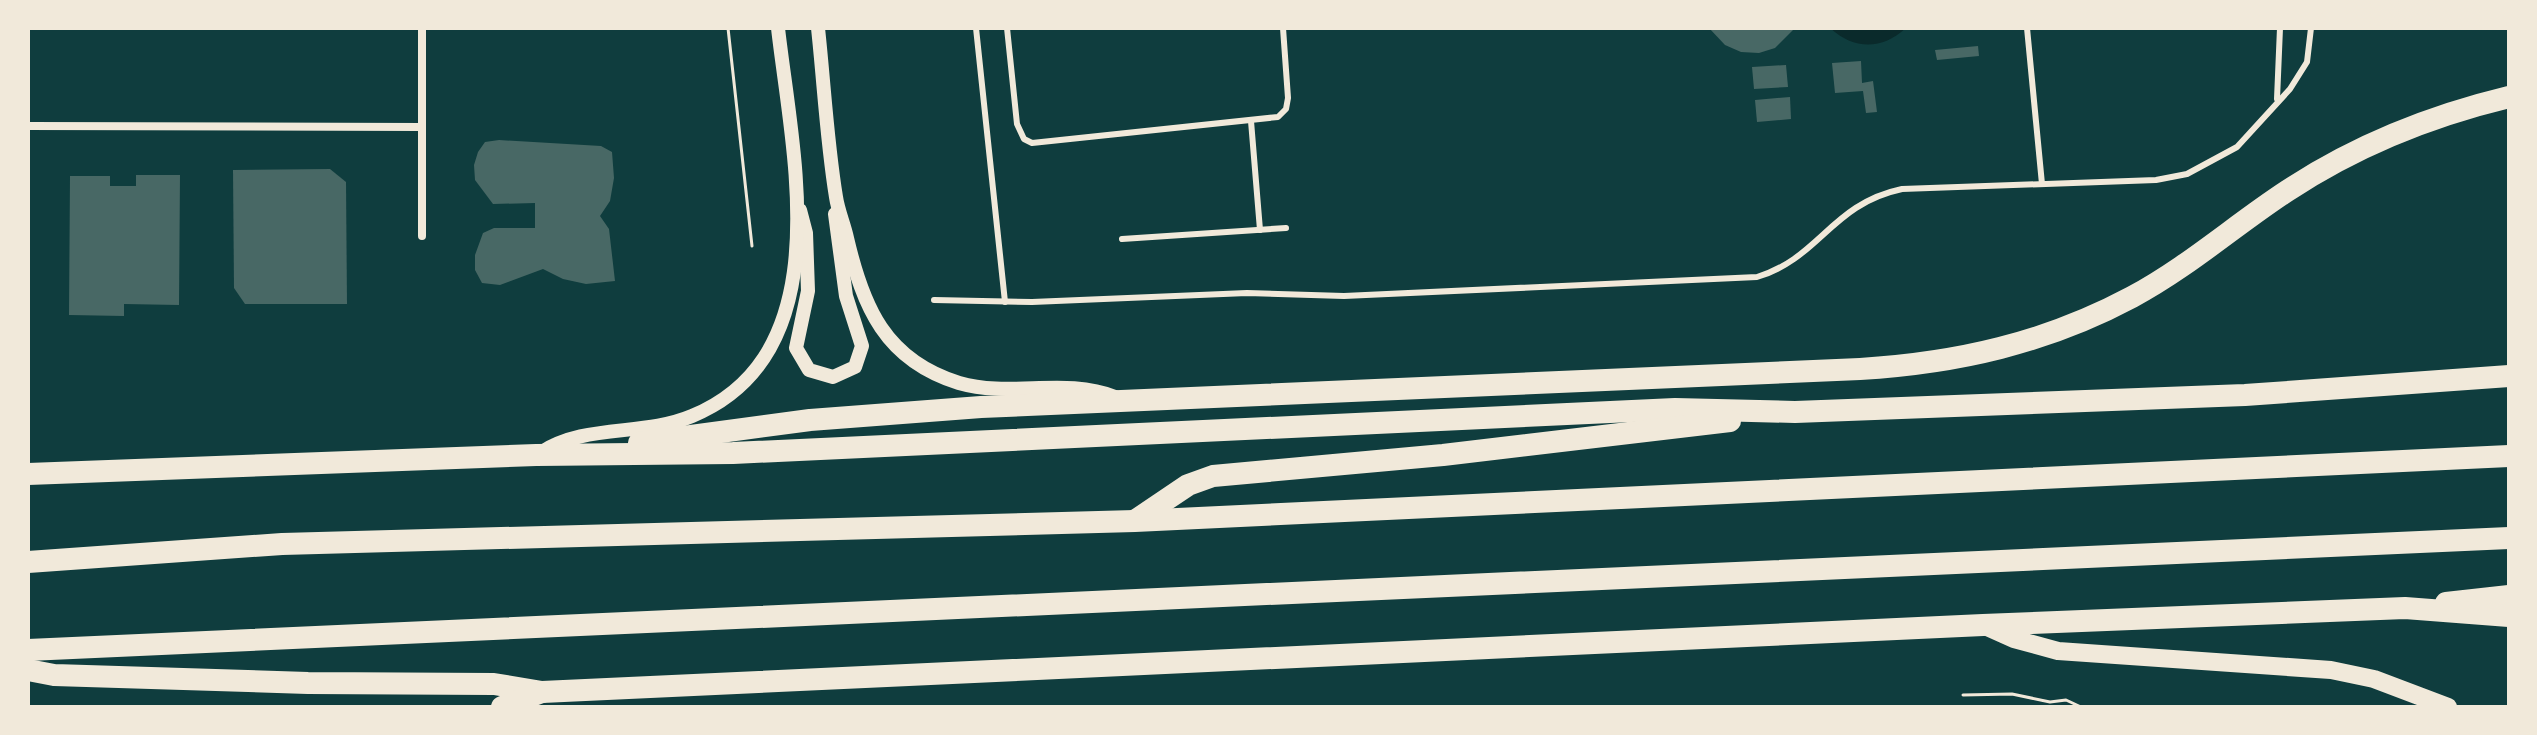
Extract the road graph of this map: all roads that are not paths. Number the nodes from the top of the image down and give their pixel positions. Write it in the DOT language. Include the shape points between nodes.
graph roads {
  1 [pos="422,28"];
  2 [pos="778,28"];
  3 [pos="818,28"];
  4 [pos="976,28"];
  5 [pos="1007,28"];
  6 [pos="1283,28"];
  7 [pos="2027,28"];
  8 [pos="2280,28"];
  9 [pos="2311,28"];
  10 [pos="2509,97"];
  11 [pos="2277,99"];
  12 [pos="1251,121"];
  13 [pos="28,126"];
  14 [pos="422,127"];
  15 [pos="2042,184"];
  16 [pos="797,200"];
  17 [pos="836,202"];
  18 [pos="1286,228"];
  19 [pos="1260,230"];
  20 [pos="422,236"];
  21 [pos="1122,239"];
  22 [pos="934,300"];
  23 [pos="1005,302"];
  24 [pos="2509,376"];
  25 [pos="1123,400"];
  26 [pos="1795,412"];
  27 [pos="536,455"];
  28 [pos="586,455"];
  29 [pos="2509,456"];
  30 [pos="28,474"];
  31 [pos="1135,521"];
  32 [pos="2509,538"];
  33 [pos="28,562"];
  34 [pos="2509,596"];
  35 [pos="2405,608"];
  36 [pos="2509,616"];
  37 [pos="1983,625"];
  38 [pos="28,650"];
  39 [pos="28,670"];
  40 [pos="542,692"];
  41 [pos="502,707"];
  42 [pos="2448,707"];
  1 -- 14 [label="street"];
  2 -- 16 [label="street"];
  3 -- 17 [label="street"];
  4 -- 23 [label="lane"];
  5 -- 12 [label="lane" via="1017,124 1032,143"];
  6 -- 12 [label="lane" via="1288,104 1278,117"];
  7 -- 15 [label="lane"];
  8 -- 11 [label="lane"];
  9 -- 11 [label="lane" via="2307,62"];
  10 -- 25 [label="highway" via="2452,111 2368,145 2285,192 2133,297 2062,330 1987,353 1884,367"];
  11 -- 15 [label="lane" via="2237,147 2187,174"];
  12 -- 19 [label="lane"];
  13 -- 14 [label="street"];
  14 -- 20 [label="street"];
  15 -- 23 [label="lane" via="1882,193 1844,213 1793,262 1776,272 1737,280 1344,296 1247,293"];
  16 -- 17 [label="street" via="809,272 798,357 809,370 833,377 855,367 862,346 841,272"];
  16 -- 27 [label="street" via="795,265 785,320 767,356 739,388 710,408 672,423 572,436"];
  17 -- 25 [label="street" via="863,298 883,331 910,358 976,387 1083,387"];
  18 -- 19 [label="lane"];
  19 -- 21 [label="lane"];
  22 -- 23 [label="lane"];
  24 -- 26 [label="highway" via="2245,395"];
  25 -- 28 [label="highway" via="810,420"];
  26 -- 28 [label="highway" via="1675,409"];
  26 -- 31 [label="highway" via="1443,455 1213,476 1188,485"];
  27 -- 28 [label="highway"];
  27 -- 30 [label="highway"];
  29 -- 31 [label="highway"];
  31 -- 33 [label="highway" via="282,544"];
  32 -- 38 [label="highway"];
  34 -- 35 [label="highway"];
  35 -- 36 [label="highway"];
  35 -- 37 [label="highway"];
  37 -- 40 [label="highway"];
  37 -- 42 [label="main road" via="2058,651 2331,670 2374,679"];
  39 -- 40 [label="highway" via="293,683 494,684"];
  40 -- 41 [label="highway"];
}
